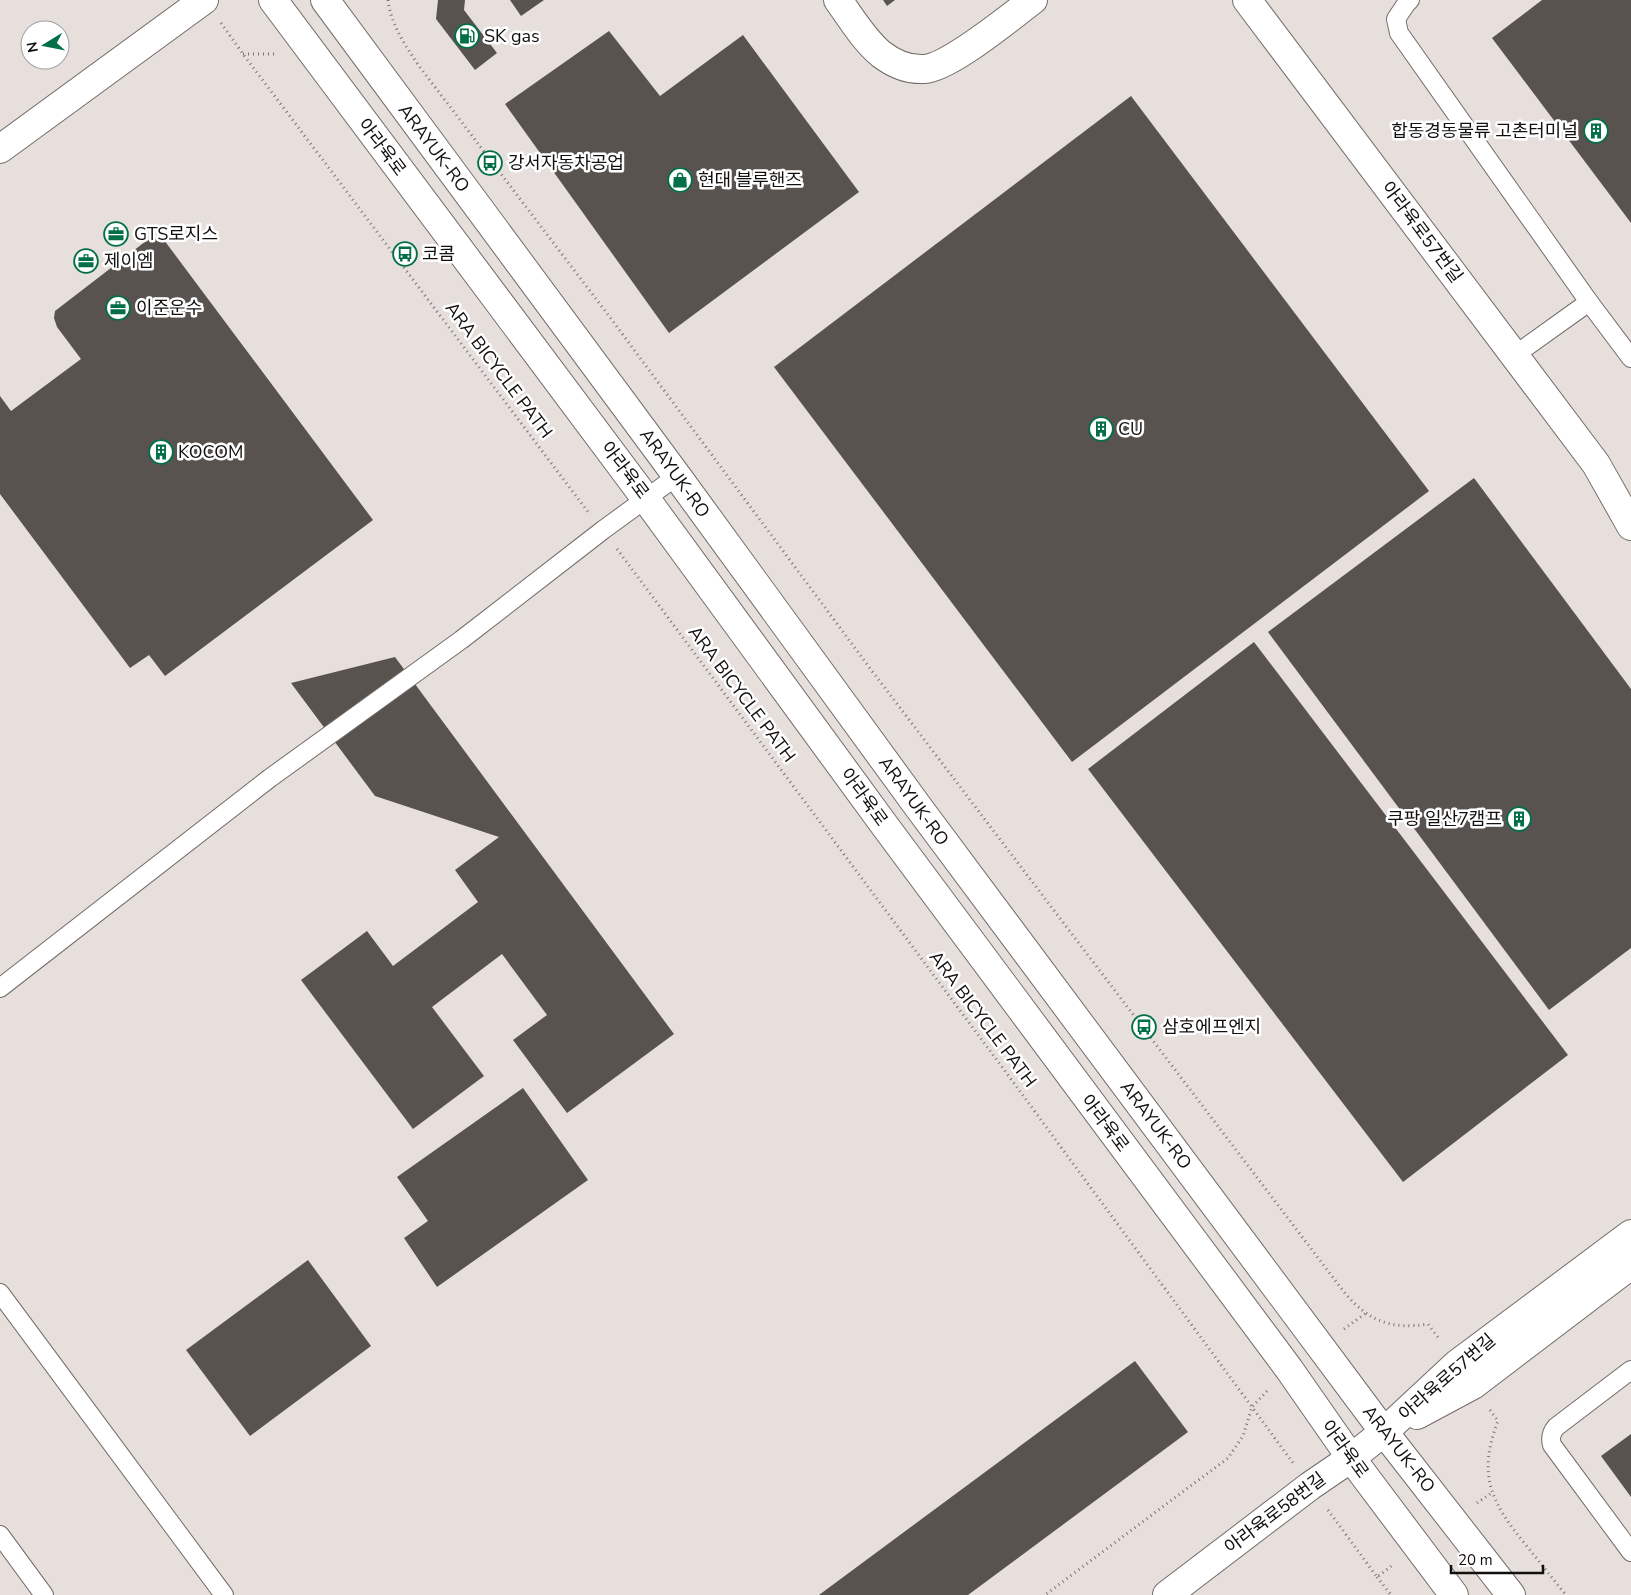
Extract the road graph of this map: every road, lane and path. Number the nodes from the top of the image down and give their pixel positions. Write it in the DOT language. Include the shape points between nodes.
graph roads {
  1 [pos="274,0"];
  2 [pos="325,0"];
  3 [pos="388,0"];
  4 [pos="838,0"];
  5 [pos="1033,0"];
  6 [pos="1247,0"];
  7 [pos="1410,0"];
  8 [pos="210,8"];
  9 [pos="0,149"];
  10 [pos="1589,302"];
  11 [pos="1515,355"];
  12 [pos="1631,358"];
  13 [pos="1596,464"];
  14 [pos="678,476"];
  15 [pos="646,499"];
  16 [pos="1631,500"];
  17 [pos="1631,526"];
  18 [pos="603,530"];
  19 [pos="0,988"];
  20 [pos="1631,1234"];
  21 [pos="1631,1264"];
  22 [pos="0,1293"];
  23 [pos="1428,1324"];
  24 [pos="1631,1370"];
  25 [pos="1498,1422"];
  26 [pos="1384,1432"];
  27 [pos="1351,1458"];
  28 [pos="0,1535"];
  29 [pos="1631,1552"];
  30 [pos="1377,1577"];
  31 [pos="44,1595"];
  32 [pos="224,1595"];
  33 [pos="1044,1595"];
  34 [pos="1167,1595"];
  35 [pos="1391,1595"];
  36 [pos="1454,1595"];
  37 [pos="1511,1595"];
  38 [pos="1566,1595"];
  1 -- 15 [label="street, 아라육로"];
  2 -- 14 [label="street, ARAYUK-RO"];
  3 -- 23 [label="path" via="395,27 419,66 869,667 1339,1285 1356,1306 1382,1322 1411,1327"];
  4 -- 5 [label="street" via="879,53 893,63 925,69 958,55"];
  6 -- 11 [label="street, 아라육로57번길"];
  7 -- 10 [label="lane" via="1396,19 1399,33"];
  8 -- 9 [label="street"];
  8 -- 18 [label="path, ARA BICYCLE PATH"];
  10 -- 11 [label="lane"];
  10 -- 12 [label="lane"];
  11 -- 13 [label="street, 아라육로57번길"];
  13 -- 16 [label="street, 아라육로57번길"];
  13 -- 17 [label="street, 아라육로57번길"];
  14 -- 15 [label="lane"];
  14 -- 26 [label="street, ARAYUK-RO" via="924,816"];
  15 -- 18 [label="lane"];
  15 -- 27 [label="street, 아라육로"];
  18 -- 19 [label="lane" via="461,640 270,778"];
  18 -- 33 [label="path, ARA BICYCLE PATH" via="1252,1407 1243,1436 1228,1458"];
  20 -- 26 [label="street, 아라육로57번길" via="1457,1364"];
  21 -- 26 [label="street, 아라육로57번길" via="1473,1385"];
  22 -- 32 [label="lane"];
  24 -- 29 [label="lane" via="1556,1427 1550,1439"];
  25 -- 38 [label="path" via="1488,1465 1495,1501 1504,1518"];
  26 -- 27 [label="street, 아라육로58번길"];
  26 -- 37 [label="street, ARAYUK-RO"];
  27 -- 34 [label="street, 아라육로58번길"];
  27 -- 36 [label="street, 아라육로"];
  28 -- 31 [label="lane"];
  30 -- 35 [label="path"];
}
